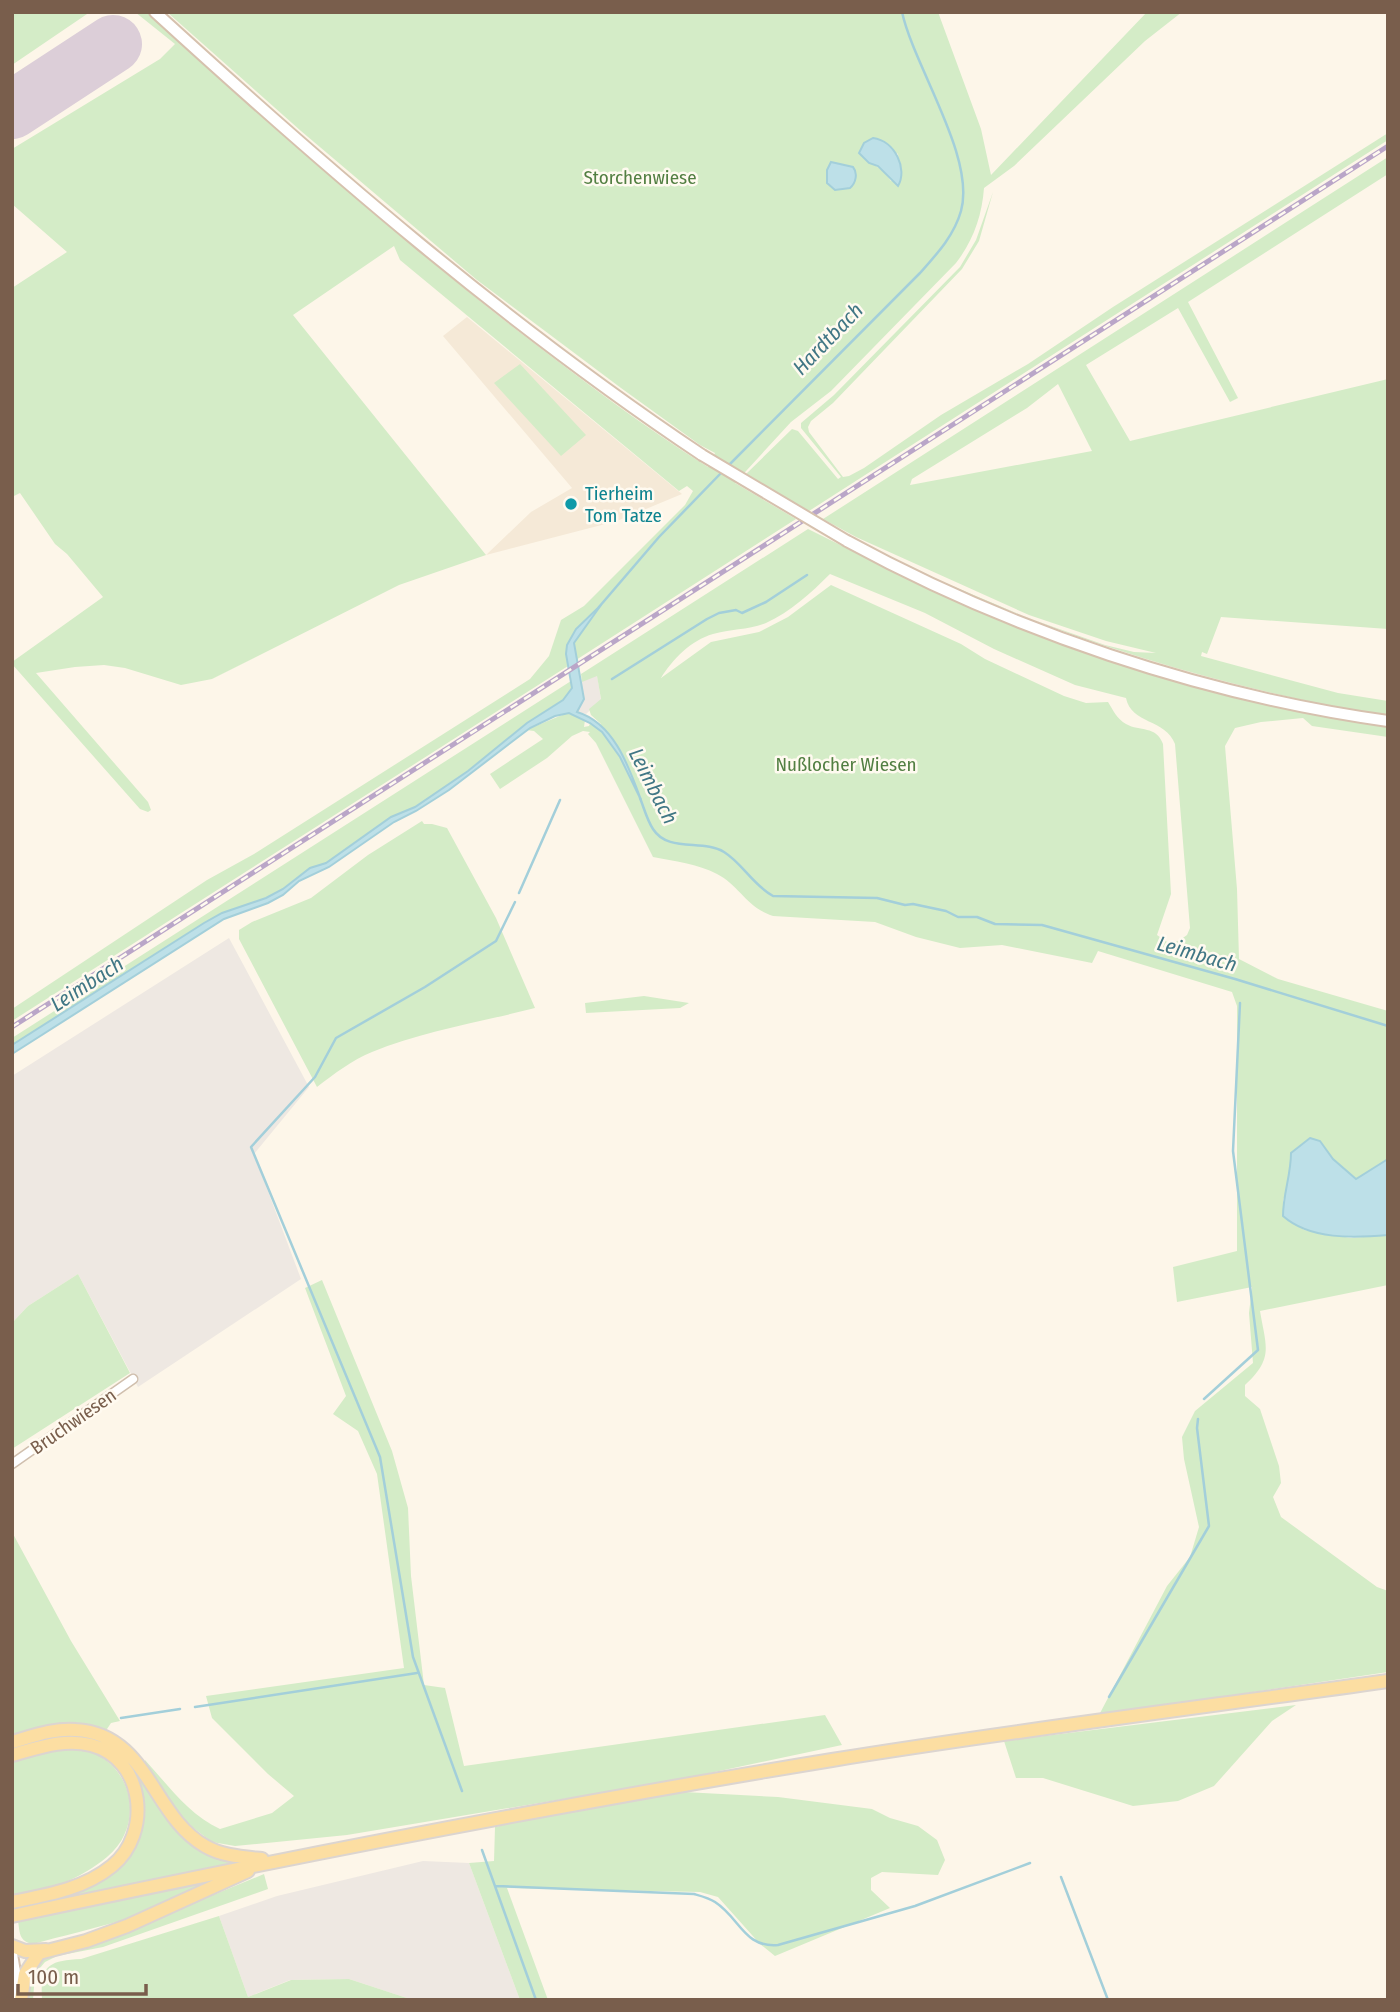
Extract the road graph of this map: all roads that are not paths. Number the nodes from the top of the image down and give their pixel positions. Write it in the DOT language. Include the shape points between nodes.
graph roads {
  1 [pos="155,12"];
  2 [pos="1388,722"];
  3 [pos="133,1379"];
  4 [pos="12,1464"];
  5 [pos="1388,1681"];
  6 [pos="12,1742"];
  7 [pos="12,1755"];
  8 [pos="272,1861"];
  9 [pos="12,1902"];
  10 [pos="12,1916"];
  11 [pos="12,1946"];
  12 [pos="52,1948"];
  13 [pos="12,1954"];
  14 [pos="20,2000"];
  1 -- 2 [label="street, bridge" via="295,139 472,288 615,397 702,456 847,541 964,598 1076,642 1230,689"];
  3 -- 4 [label="street, Bruchwiesen"];
  5 -- 8 [label="main road" via="836,1759"];
  6 -- 8 [label="main road" via="60,1730 110,1739 138,1763 194,1839 216,1851"];
  7 -- 9 [label="main road" via="54,1744 93,1746 122,1766 139,1804 136,1832 114,1865 86,1883"];
  8 -- 10 [label="main road"];
  8 -- 12 [label="main road" via="127,1926"];
  11 -- 12 [label="main road" via="24,1951"];
  12 -- 14 [label="main road" via="30,1963"];
  13 -- 14 [label="street"];
}
